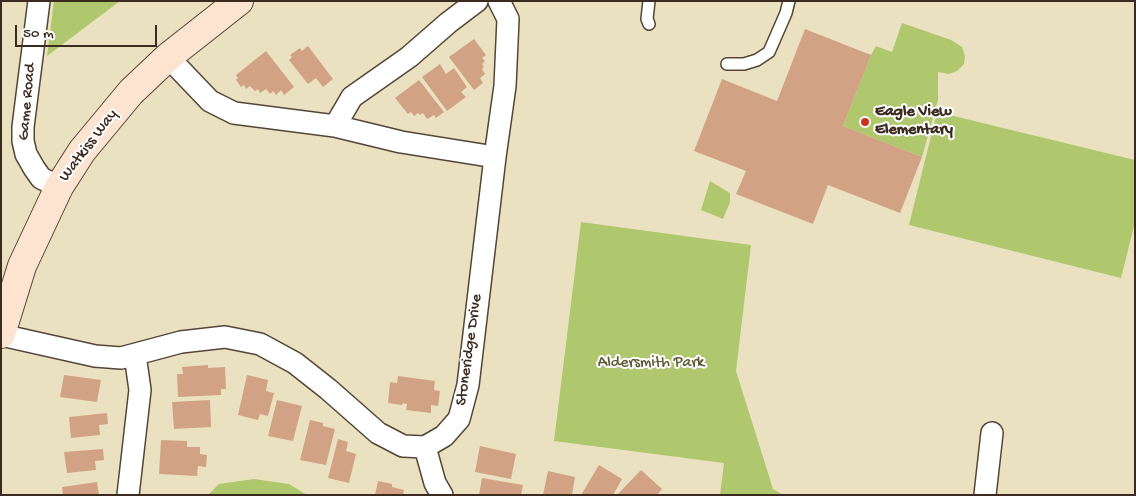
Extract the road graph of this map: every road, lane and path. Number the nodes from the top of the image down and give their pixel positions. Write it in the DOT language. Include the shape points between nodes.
graph roads {
  1 [pos="39,1"];
  2 [pos="239,1"];
  3 [pos="477,1"];
  4 [pos="499,1"];
  5 [pos="649,1"];
  6 [pos="789,1"];
  7 [pos="649,24"];
  8 [pos="168,57"];
  9 [pos="727,64"];
  10 [pos="335,126"];
  11 [pos="495,156"];
  12 [pos="59,187"];
  13 [pos="1,335"];
  14 [pos="135,355"];
  15 [pos="992,434"];
  16 [pos="425,447"];
  17 [pos="128,495"];
  18 [pos="442,495"];
  19 [pos="984,495"];
  1 -- 12 [label="street, Game Road" via="23,141 34,168 42,178"];
  2 -- 8 [label="street, Watkiss Way"];
  3 -- 10 [label="street" via="409,57 352,97"];
  4 -- 11 [label="street, Stoneridge Drive" via="508,19 505,86"];
  5 -- 7 [label="lane"];
  6 -- 9 [label="lane" via="769,52 744,64"];
  8 -- 10 [label="street" via="210,101 234,113"];
  8 -- 12 [label="street, Watkiss Way" via="131,92 82,151"];
  10 -- 11 [label="street" via="401,142"];
  11 -- 16 [label="street, Stoneridge Drive" via="468,385 459,419 444,436"];
  12 -- 13 [label="street, Watkiss Way" via="22,266"];
  13 -- 14 [label="street" via="95,356 121,358"];
  14 -- 16 [label="street" via="182,342 226,337 260,344 295,363 378,433 403,446"];
  14 -- 17 [label="street" via="140,390"];
  15 -- 19 [label="street"];
  16 -- 18 [label="street"];
}
